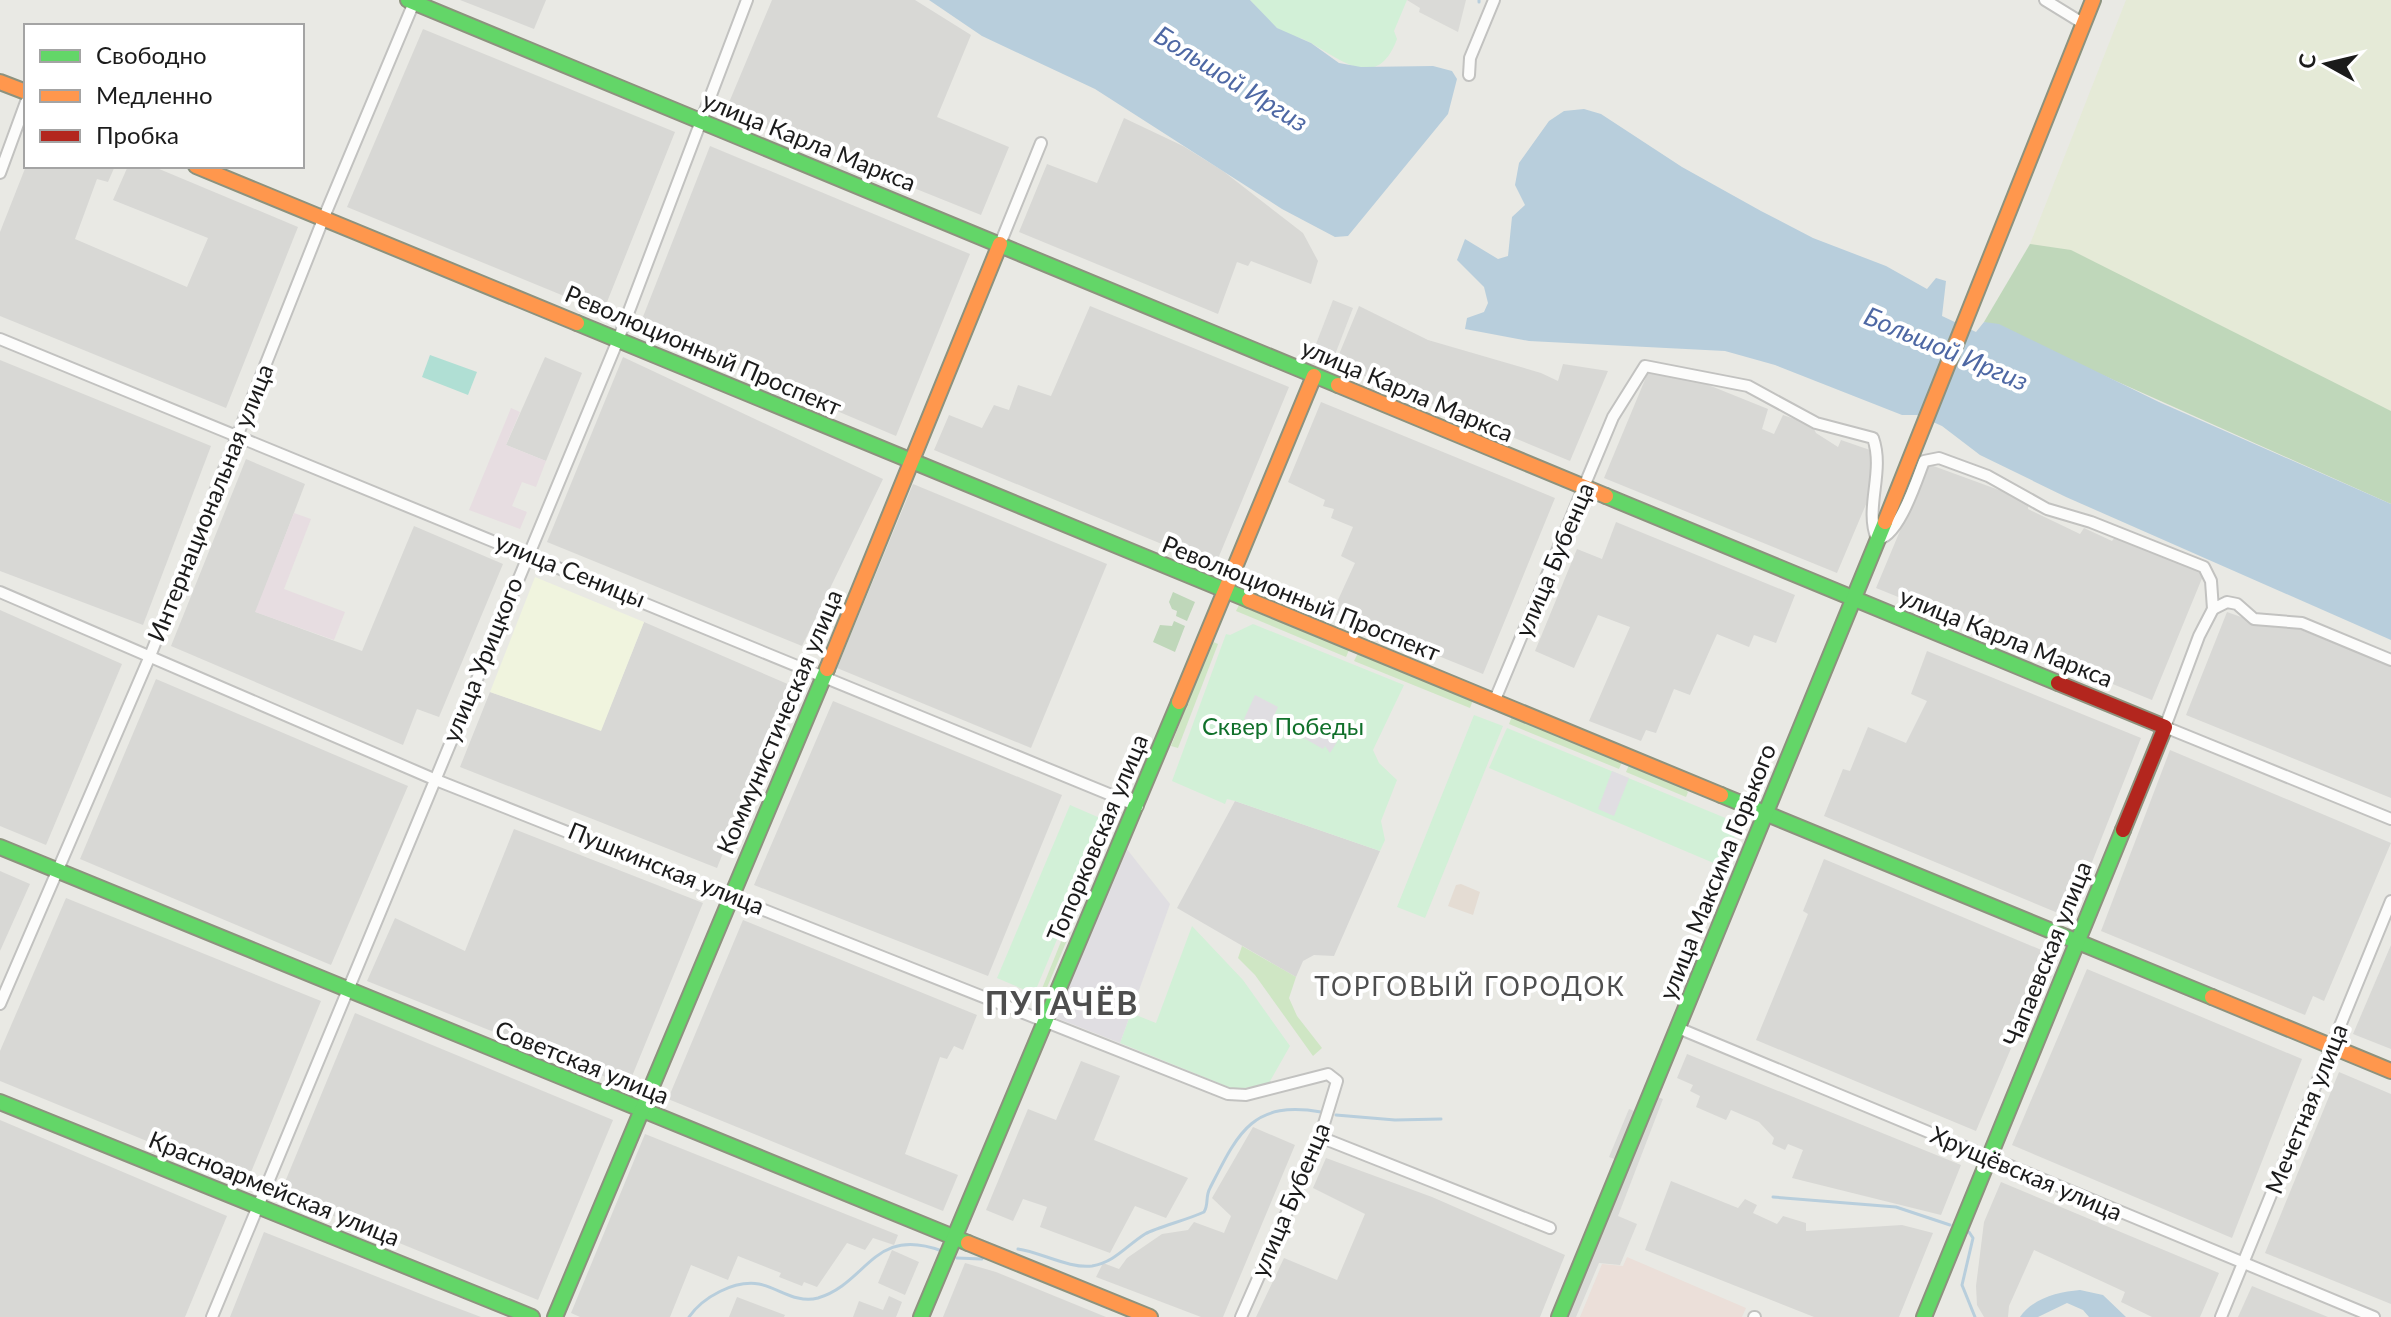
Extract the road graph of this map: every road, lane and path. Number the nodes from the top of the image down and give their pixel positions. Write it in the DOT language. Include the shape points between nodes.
graph roads {
  1 [pos="747,0"];
  2 [pos="1494,0"];
  3 [pos="2045,0"];
  4 [pos="2093,0"];
  5 [pos="413,1"];
  6 [pos="2084,24"];
  7 [pos="1469,75"];
  8 [pos="0,82"];
  9 [pos="24,91"];
  10 [pos="24,107"];
  11 [pos="701,123"];
  12 [pos="1041,143"];
  13 [pos="201,168"];
  14 [pos="0,173"];
  15 [pos="324,217"];
  16 [pos="1000,244"];
  17 [pos="0,339"];
  18 [pos="618,340"];
  19 [pos="1314,376"];
  20 [pos="238,437"];
  21 [pos="912,462"];
  22 [pos="1585,489"];
  23 [pos="1877,539"];
  24 [pos="526,553"];
  25 [pos="0,592"];
  26 [pos="1222,592"];
  27 [pos="1854,598"];
  28 [pos="2213,609"];
  29 [pos="150,656"];
  30 [pos="2391,660"];
  31 [pos="824,677"];
  32 [pos="1494,702"];
  33 [pos="2165,727"];
  34 [pos="436,780"];
  35 [pos="1138,806"];
  36 [pos="1765,814"];
  37 [pos="2391,819"];
  38 [pos="0,847"];
  39 [pos="58,871"];
  40 [pos="732,895"];
  41 [pos="2391,901"];
  42 [pos="2077,941"];
  43 [pos="346,990"];
  44 [pos="0,1004"];
  45 [pos="1043,1020"];
  46 [pos="1678,1028"];
  47 [pos="2332,1047"];
  48 [pos="2391,1071"];
  49 [pos="1337,1081"];
  50 [pos="0,1102"];
  51 [pos="639,1111"];
  52 [pos="1320,1137"];
  53 [pos="1988,1158"];
  54 [pos="257,1207"];
  55 [pos="1550,1228"];
  56 [pos="954,1235"];
  57 [pos="2244,1264"];
  58 [pos="212,1317"];
  59 [pos="532,1317"];
  60 [pos="555,1317"];
  61 [pos="921,1317"];
  62 [pos="1150,1317"];
  63 [pos="1241,1317"];
  64 [pos="1559,1317"];
  65 [pos="1924,1317"];
  66 [pos="2221,1317"];
  67 [pos="2374,1317"];
  1 -- 11 [label="street, улица Урицкого"];
  2 -- 7 [label="street" via="1470,58"];
  3 -- 6 [label="street"];
  4 -- 6 [label="street, улица Максима Горького"];
  5 -- 11 [label="street, улица Карла Маркса"];
  5 -- 15 [label="street, Интернациональная улица"];
  6 -- 23 [label="street, улица Максима Горького"];
  8 -- 9 [label="street"];
  10 -- 14 [label="street"];
  11 -- 16 [label="street, улица Карла Маркса"];
  11 -- 18 [label="street, улица Урицкого"];
  12 -- 16 [label="street, Коммунистическая улица"];
  13 -- 15 [label="street, Революционный Проспект"];
  15 -- 18 [label="street, Революционный Проспект"];
  15 -- 20 [label="street, Интернациональная улица"];
  16 -- 19 [label="street, улица Карла Маркса"];
  16 -- 21 [label="street, Коммунистическая улица"];
  17 -- 20 [label="street, улица Сеницы"];
  18 -- 21 [label="street, Революционный Проспект"];
  18 -- 24 [label="street, улица Урицкого"];
  19 -- 22 [label="street, улица Карла Маркса"];
  19 -- 26 [label="street, Топорковская улица"];
  20 -- 24 [label="street, улица Сеницы"];
  20 -- 29 [label="street, Интернациональная улица"];
  21 -- 26 [label="street, Революционный Проспект"];
  21 -- 31 [label="street, Коммунистическая улица"];
  22 -- 23 [label="street, улица Бубенца" via="1613,417 1645,366 1748,386 1816,423 1873,438 1879,478 1871,525"];
  22 -- 27 [label="street, улица Карла Маркса"];
  22 -- 32 [label="street, улица Бубенца"];
  23 -- 27 [label="street, улица Максима Горького"];
  23 -- 28 [label="street" via="1889,534 1899,519 1924,461 1939,458 1988,476 2047,509 2204,567"];
  24 -- 31 [label="street, улица Сеницы"];
  24 -- 34 [label="street, улица Урицкого"];
  25 -- 29 [label="street, Пушкинская улица"];
  26 -- 32 [label="street, Революционный Проспект"];
  26 -- 35 [label="street, Топорковская улица"];
  27 -- 33 [label="street, улица Карла Маркса"];
  27 -- 36 [label="street, улица Максима Горького"];
  28 -- 30 [label="street" via="2237,604 2254,619 2302,623"];
  28 -- 33 [label="street, Чапаевская улица"];
  29 -- 34 [label="street, Пушкинская улица"];
  29 -- 39 [label="street, Интернациональная улица"];
  31 -- 35 [label="street, улица Сеницы"];
  31 -- 40 [label="street, Коммунистическая улица"];
  32 -- 36 [label="street, Революционный Проспект"];
  33 -- 37 [label="street, улица Карла Маркса"];
  33 -- 42 [label="street, Чапаевская улица"];
  34 -- 40 [label="street, Пушкинская улица"];
  34 -- 43 [label="street, улица Урицкого"];
  35 -- 45 [label="street, Топорковская улица"];
  36 -- 42 [label="street, Революционный Проспект"];
  36 -- 46 [label="street, улица Максима Горького"];
  38 -- 39 [label="street, Советская улица"];
  39 -- 43 [label="street, Советская улица"];
  39 -- 44 [label="street, Интернациональная улица"];
  40 -- 45 [label="street, Пушкинская улица"];
  40 -- 51 [label="street, Коммунистическая улица"];
  41 -- 47 [label="street, Мечетная улица"];
  42 -- 47 [label="street, Революционный Проспект"];
  42 -- 53 [label="street, Чапаевская улица"];
  43 -- 51 [label="street, Советская улица"];
  43 -- 54 [label="street, улица Урицкого"];
  45 -- 49 [label="street, Пушкинская улица" via="1228,1094 1246,1095 1313,1075 1328,1074"];
  45 -- 56 [label="street, Топорковская улица"];
  46 -- 53 [label="street, Хрущёвская улица"];
  46 -- 64 [label="street, улица Максима Горького"];
  47 -- 48 [label="street, Революционный Проспект"];
  47 -- 57 [label="street, Мечетная улица"];
  49 -- 52 [label="street, улица Бубенца"];
  50 -- 54 [label="street, Красноармейская улица"];
  51 -- 56 [label="street, Советская улица"];
  51 -- 60 [label="street, Коммунистическая улица"];
  52 -- 55 [label="street"];
  52 -- 63 [label="street, улица Бубенца"];
  53 -- 57 [label="street, Хрущёвская улица"];
  53 -- 65 [label="street, Чапаевская улица"];
  54 -- 58 [label="street, улица Урицкого"];
  54 -- 59 [label="street, Красноармейская улица"];
  56 -- 61 [label="street, Топорковская улица"];
  56 -- 62 [label="street, Советская улица"];
  57 -- 66 [label="street, Мечетная улица"];
  57 -- 67 [label="street, Хрущёвская улица"];
}
